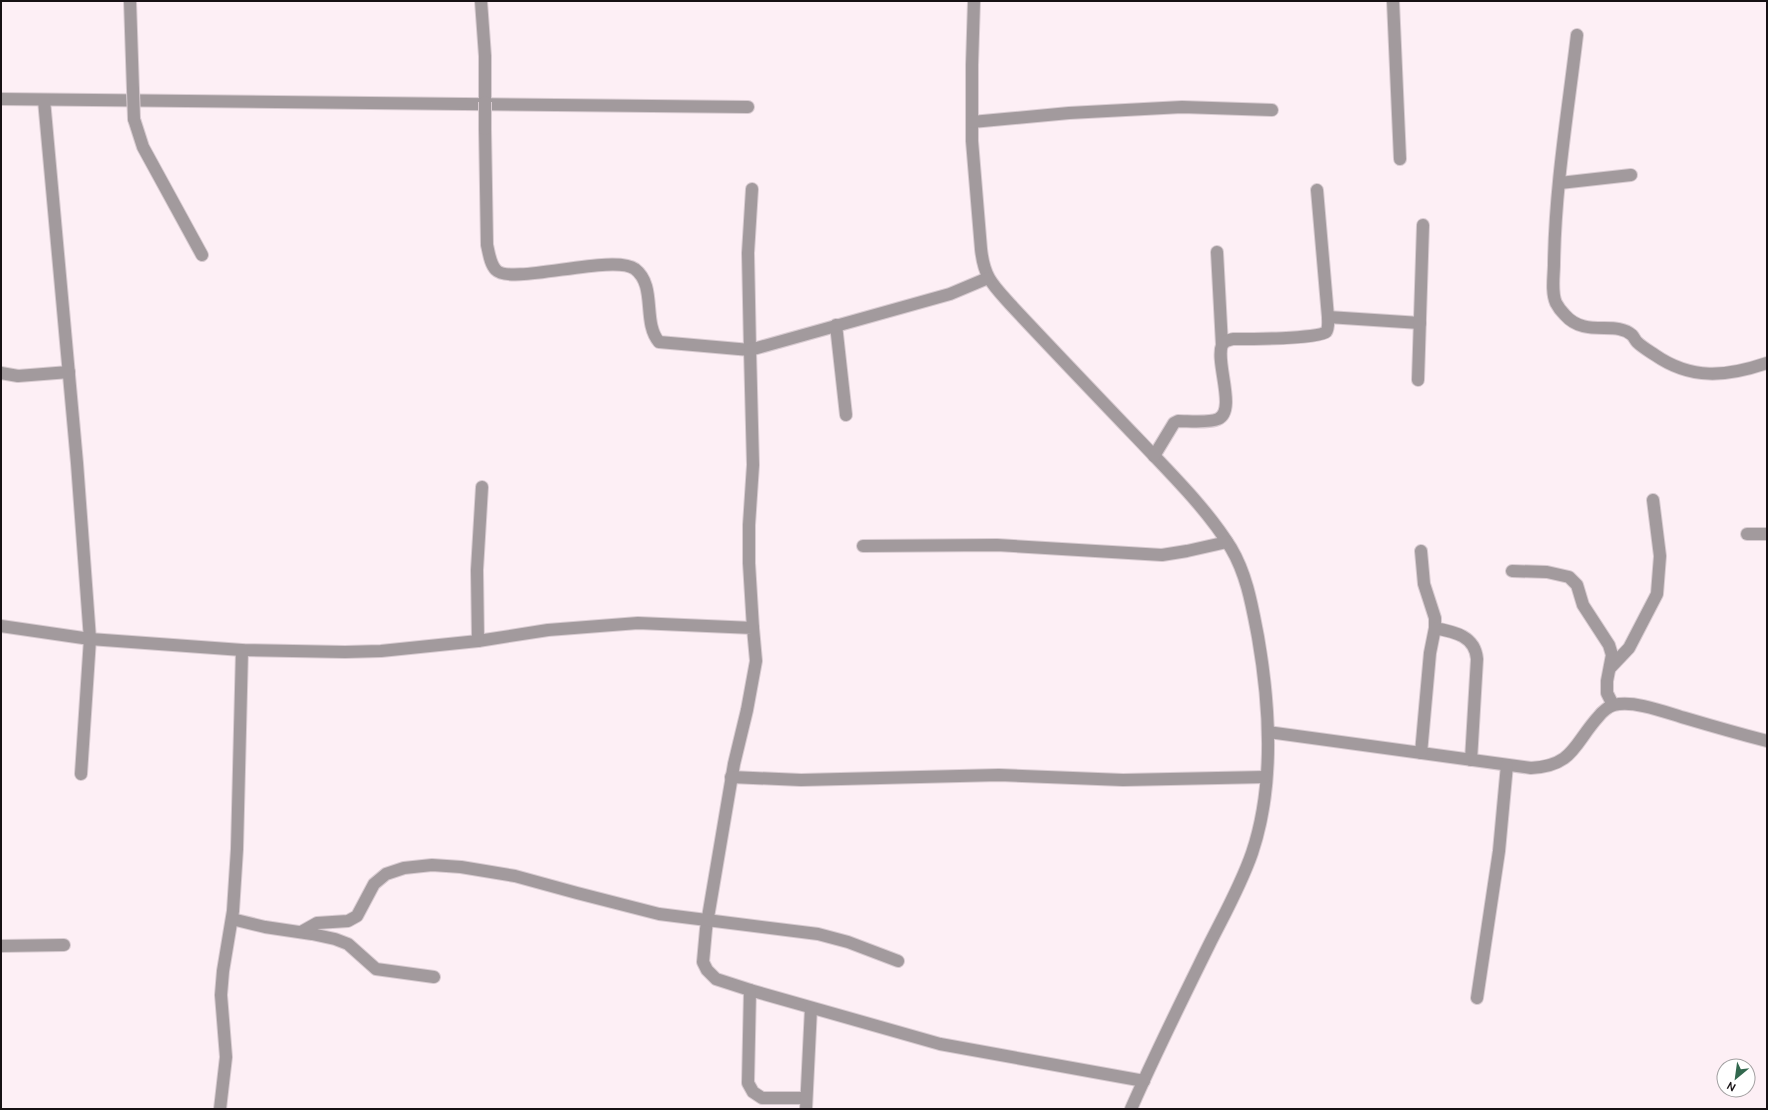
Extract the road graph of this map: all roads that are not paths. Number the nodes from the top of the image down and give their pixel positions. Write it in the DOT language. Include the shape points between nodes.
graph roads {
  1 [pos="130,1"];
  2 [pos="481,1"];
  3 [pos="974,1"];
  4 [pos="1393,1"];
  5 [pos="1577,35"];
  6 [pos="1,99"];
  7 [pos="44,100"];
  8 [pos="748,107"];
  9 [pos="1272,110"];
  10 [pos="972,122"];
  11 [pos="1400,159"];
  12 [pos="1631,175"];
  13 [pos="1560,183"];
  14 [pos="752,189"];
  15 [pos="1317,190"];
  16 [pos="1423,225"];
  17 [pos="1217,252"];
  18 [pos="202,255"];
  19 [pos="988,278"];
  20 [pos="1328,317"];
  21 [pos="1420,323"];
  22 [pos="836,325"];
  23 [pos="1222,345"];
  24 [pos="750,350"];
  25 [pos="1767,363"];
  26 [pos="69,372"];
  27 [pos="1,373"];
  28 [pos="1418,380"];
  29 [pos="846,415"];
  30 [pos="1154,456"];
  31 [pos="482,487"];
  32 [pos="1653,500"];
  33 [pos="1746,534"];
  34 [pos="1767,534"];
  35 [pos="1227,542"];
  36 [pos="863,546"];
  37 [pos="1421,551"];
  38 [pos="1512,571"];
  39 [pos="1,626"];
  40 [pos="753,628"];
  41 [pos="1435,628"];
  42 [pos="90,639"];
  43 [pos="478,641"];
  44 [pos="242,650"];
  45 [pos="1610,668"];
  46 [pos="1613,705"];
  47 [pos="1268,732"];
  48 [pos="1767,741"];
  49 [pos="1421,753"];
  50 [pos="1471,760"];
  51 [pos="1507,765"];
  52 [pos="81,774"];
  53 [pos="731,777"];
  54 [pos="1266,777"];
  55 [pos="232,919"];
  56 [pos="708,919"];
  57 [pos="301,932"];
  58 [pos="64,945"];
  59 [pos="1,946"];
  60 [pos="898,961"];
  61 [pos="434,977"];
  62 [pos="750,990"];
  63 [pos="1477,998"];
  64 [pos="811,1008"];
  65 [pos="1144,1081"];
  66 [pos="806,1104"];
  67 [pos="220,1109"];
  68 [pos="1131,1109"];
  1 -- 18 [label="street, bridge" via="134,119 143,147"];
  2 -- 24 [label="street, bridge" via="485,56 487,245 496,270 500,273 514,274 627,264 641,275 646,284 654,337 658,342"];
  3 -- 10 [label="street"];
  4 -- 11 [label="street"];
  5 -- 13 [label="street"];
  6 -- 7 [label="street"];
  7 -- 8 [label="street"];
  7 -- 26 [label="street"];
  9 -- 10 [label="street" via="1182,107 1069,113"];
  10 -- 19 [label="street" via="982,262"];
  12 -- 13 [label="street"];
  13 -- 25 [label="street" via="1554,223 1554,288 1556,302 1572,322 1580,326 1625,330 1654,354 1683,370 1697,373 1741,371"];
  14 -- 24 [label="street" via="748,253"];
  15 -- 20 [label="street"];
  16 -- 21 [label="street"];
  17 -- 23 [label="street"];
  19 -- 22 [label="street" via="950,294"];
  19 -- 30 [label="street"];
  20 -- 21 [label="street"];
  20 -- 23 [label="street" via="1326,332 1321,335 1232,339"];
  21 -- 28 [label="street"];
  22 -- 24 [label="street"];
  22 -- 29 [label="street"];
  23 -- 30 [label="street" via="1226,406 1222,417 1217,420 1184,421 1174,424"];
  24 -- 40 [label="street" via="753,465 749,563"];
  26 -- 27 [label="street" via="18,376"];
  26 -- 42 [label="street"];
  30 -- 35 [label="street" via="1203,510"];
  31 -- 43 [label="street" via="477,570"];
  32 -- 45 [label="street" via="1660,556 1657,594 1629,648"];
  33 -- 34 [label="street"];
  35 -- 36 [label="street" via="1162,555 997,545"];
  35 -- 47 [label="street" via="1244,577 1253,610 1265,677"];
  37 -- 41 [label="street" via="1424,584 1435,618"];
  38 -- 45 [label="street" via="1547,572 1569,577 1577,585 1583,604 1609,645 1612,655"];
  39 -- 42 [label="street"];
  40 -- 43 [label="street" via="638,623 548,630"];
  40 -- 53 [label="street" via="756,661"];
  41 -- 49 [label="street" via="1430,653"];
  41 -- 50 [label="street" via="1461,635 1476,649"];
  42 -- 44 [label="street"];
  42 -- 52 [label="street"];
  43 -- 44 [label="street" via="381,652"];
  44 -- 55 [label="street" via="237,849"];
  45 -- 46 [label="street" via="1607,693"];
  46 -- 48 [label="street" via="1653,709"];
  46 -- 51 [label="street" via="1601,713 1572,752 1560,761 1546,767"];
  47 -- 49 [label="street"];
  47 -- 54 [label="street"];
  49 -- 50 [label="street"];
  50 -- 51 [label="street"];
  51 -- 63 [label="street" via="1497,867"];
  53 -- 54 [label="street" via="801,780 999,775 1123,780"];
  53 -- 56 [label="street"];
  54 -- 65 [label="street" via="1258,833 1242,880"];
  55 -- 57 [label="street"];
  55 -- 67 [label="street" via="221,996 226,1057"];
  56 -- 57 [label="street" via="659,914 515,876 432,865 404,868 386,874 374,884 357,916 348,921 316,923"];
  56 -- 60 [label="street" via="818,934 848,942"];
  56 -- 62 [label="street" via="703,962 707,970 716,979"];
  57 -- 61 [label="street" via="348,944 376,969"];
  58 -- 59 [label="street"];
  62 -- 64 [label="street"];
  62 -- 66 [label="street" via="748,1083 753,1092 762,1098"];
  64 -- 65 [label="street" via="940,1044"];
  64 -- 66 [label="street"];
  65 -- 68 [label="street"];
}
